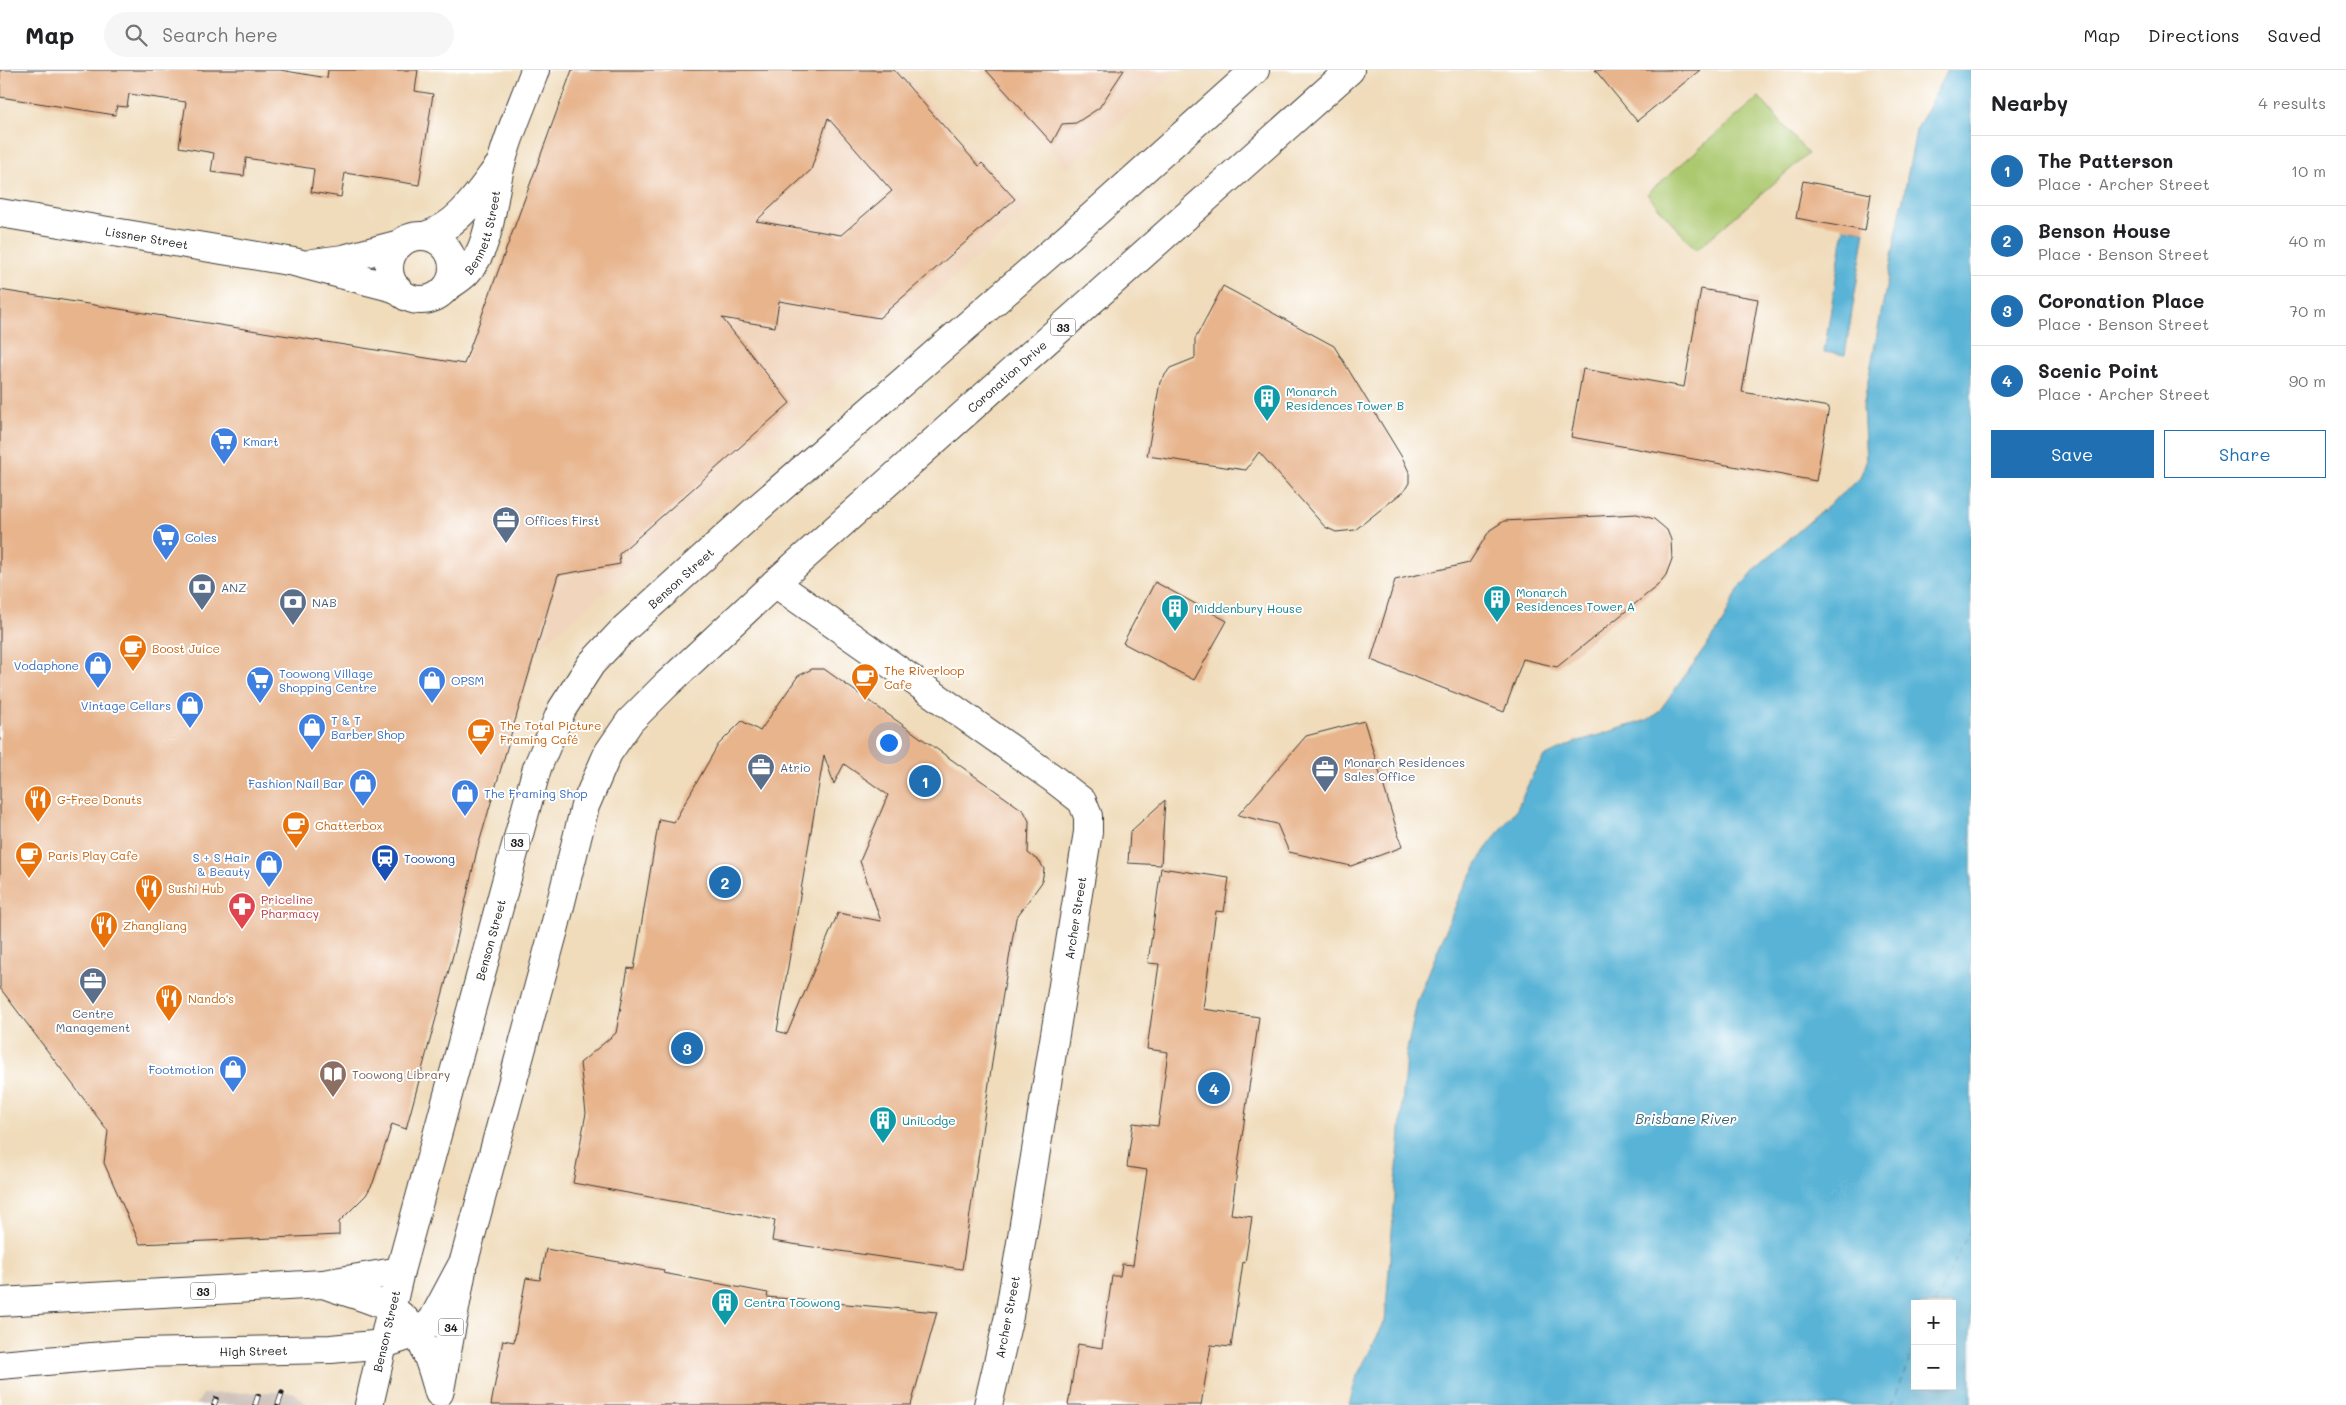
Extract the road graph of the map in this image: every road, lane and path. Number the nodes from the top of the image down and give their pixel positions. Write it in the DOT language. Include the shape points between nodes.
graph roads {
  1 [pos="535,70"];
  2 [pos="1255,70"];
  3 [pos="1350,70"];
  4 [pos="500,164"];
  5 [pos="0,213"];
  6 [pos="412,240"];
  7 [pos="294,262"];
  8 [pos="446,288"];
  9 [pos="398,289"];
  10 [pos="775,584"];
  11 [pos="464,1261"];
  12 [pos="400,1271"];
  13 [pos="323,1284"];
  14 [pos="0,1302"];
  15 [pos="392,1309"];
  16 [pos="417,1332"];
  17 [pos="384,1344"];
  18 [pos="0,1364"];
  19 [pos="438,1399"];
  20 [pos="369,1405"];
  21 [pos="988,1405"];
  1 -- 4 [label="main road, Bennett Street"];
  2 -- 12 [label="main road, Benson Street / 33" via="727,536 624,629 591,664 562,709 537,768"];
  3 -- 10 [label="main road, Coronation Drive / 33"];
  4 -- 6 [label="main road, Bennett Street" via="459,216 441,230"];
  4 -- 8 [label="main road, Bennett Street" via="492,214 482,247 466,274"];
  5 -- 7 [label="main road, Lissner Street"];
  6 -- 7 [label="main road, Lissner Street" via="343,259"];
  6 -- 8 [label="main road" via="442,243 451,256 452,273"];
  6 -- 9 [label="main road" via="393,253 389,269"];
  7 -- 9 [label="main road, Lissner Street"];
  8 -- 9 [label="main road" via="423,300 407,296"];
  10 -- 11 [label="main road, 33" via="630,721 608,753 593,784"];
  10 -- 21 [label="main road, Archer Street" via="1051,777 1082,801 1088,816 1077,909 1009,1316"];
  11 -- 16 [label="main road, High Street / 33" via="432,1321"];
  11 -- 19 [label="main road, 34"];
  12 -- 13 [label="main road, 33"];
  12 -- 15 [label="main road, Benson Street"];
  13 -- 14 [label="main road, 33"];
  13 -- 15 [label="main road"];
  15 -- 16 [label="main road"];
  15 -- 17 [label="main road, Benson Street"];
  16 -- 17 [label="main road, High Street / 33"];
  16 -- 19 [label="main road" via="431,1365"];
  17 -- 18 [label="main road, High Street / 33" via="138,1353"];
  17 -- 20 [label="main road, Benson Street"];
}
